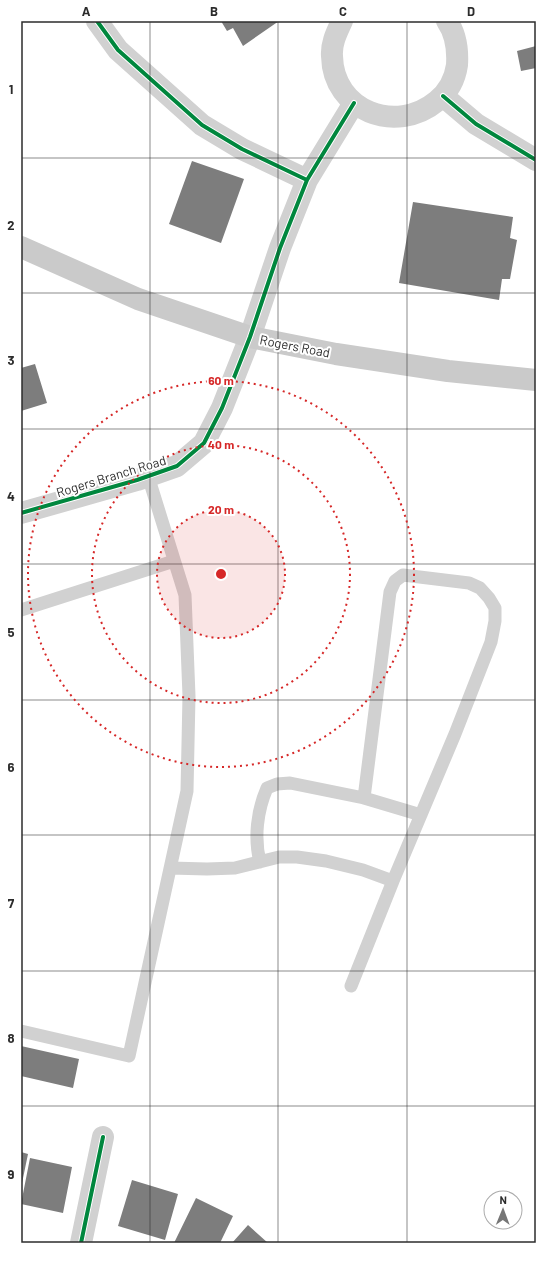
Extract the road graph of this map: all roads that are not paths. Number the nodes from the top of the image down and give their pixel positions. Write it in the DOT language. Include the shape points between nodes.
graph roads {
  1 [pos="97,21"];
  2 [pos="342,21"];
  3 [pos="447,21"];
  4 [pos="443,96"];
  5 [pos="354,103"];
  6 [pos="536,160"];
  7 [pos="307,180"];
  8 [pos="21,247"];
  9 [pos="250,337"];
  10 [pos="536,380"];
  11 [pos="148,476"];
  12 [pos="21,514"];
  13 [pos="174,561"];
  14 [pos="21,610"];
  15 [pos="364,798"];
  16 [pos="421,815"];
  17 [pos="260,862"];
  18 [pos="170,868"];
  19 [pos="393,881"];
  20 [pos="351,986"];
  21 [pos="21,1031"];
  22 [pos="103,1137"];
  23 [pos="81,1243"];
  1 -- 7 [label="street" via="118,50 202,125 242,149"];
  2 -- 5 [label="street" via="334,37 333,67 342,90"];
  3 -- 4 [label="street" via="456,40 458,55 451,84"];
  4 -- 5 [label="street" via="428,109 410,116 390,118 371,113"];
  4 -- 6 [label="street" via="476,124"];
  5 -- 7 [label="street, Rogers Branch Road"];
  7 -- 9 [label="street, Rogers Branch Road" via="280,248"];
  8 -- 9 [label="main road, Rogers Road" via="138,299"];
  9 -- 10 [label="main road, Rogers Road" via="336,354 448,371"];
  9 -- 11 [label="street, Rogers Branch Road" via="222,408 204,443 176,466"];
  11 -- 12 [label="street, Rogers Branch Road"];
  11 -- 13 [label="lane"];
  13 -- 14 [label="lane"];
  13 -- 18 [label="lane" via="185,596 187,791"];
  15 -- 16 [label="lane"];
  15 -- 16 [label="lane" via="390,592 395,581 403,575 469,583 480,588 495,608 492,642"];
  15 -- 17 [label="lane" via="290,783 267,788 261,802 257,835"];
  16 -- 19 [label="lane"];
  17 -- 18 [label="lane" via="235,868"];
  17 -- 19 [label="lane" via="279,857 312,859 363,870"];
  18 -- 21 [label="lane" via="129,1056"];
  19 -- 20 [label="lane"];
  22 -- 23 [label="street"];
}
